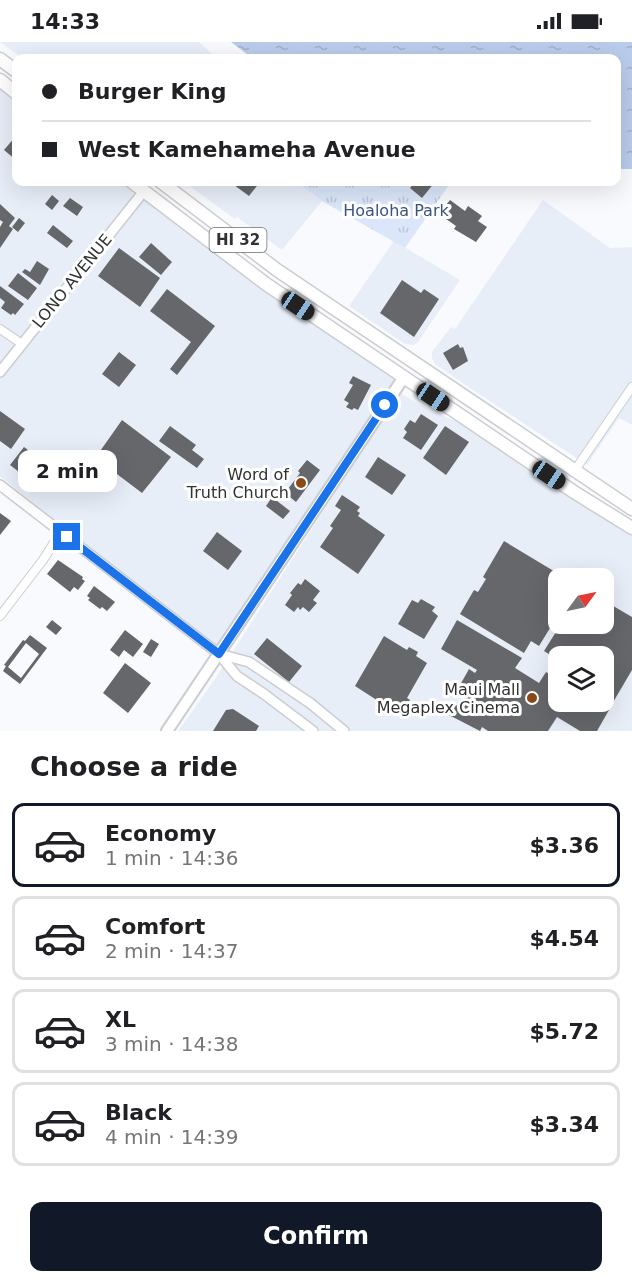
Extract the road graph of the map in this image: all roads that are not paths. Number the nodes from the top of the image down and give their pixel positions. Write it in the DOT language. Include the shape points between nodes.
graph roads {
  1 [pos="0,80"];
  2 [pos="12,90"];
  3 [pos="147,186"];
  4 [pos="165,186"];
  5 [pos="277,270"];
  6 [pos="266,284"];
  7 [pos="0,328"];
  8 [pos="22,344"];
  9 [pos="415,363"];
  10 [pos="0,372"];
  11 [pos="404,377"];
  12 [pos="632,387"];
  13 [pos="575,470"];
  14 [pos="0,485"];
  15 [pos="565,486"];
  16 [pos="632,509"];
  17 [pos="632,528"];
  18 [pos="60,533"];
  19 [pos="0,616"];
  20 [pos="219,654"];
  21 [pos="167,731"];
  22 [pos="313,731"];
  23 [pos="344,731"];
  1 -- 2 [label="main road"];
  3 -- 6 [label="main road, HI 32"];
  3 -- 8 [label="street, LONO AVENUE"];
  4 -- 5 [label="main road, HI 32"];
  5 -- 6 [label="main road"];
  5 -- 9 [label="main road, HI 32"];
  6 -- 11 [label="main road, HI 32"];
  7 -- 8 [label="street"];
  8 -- 10 [label="street, LONO AVENUE"];
  9 -- 11 [label="main road"];
  9 -- 13 [label="main road, HI 32"];
  11 -- 15 [label="main road, HI 32"];
  11 -- 20 [label="main road"];
  12 -- 13 [label="street"];
  13 -- 15 [label="main road"];
  13 -- 16 [label="main road, HI 32"];
  14 -- 18 [label="street"];
  15 -- 17 [label="main road, HI 32"];
  18 -- 19 [label="street"];
  18 -- 20 [label="street"];
  20 -- 21 [label="main road"];
  20 -- 22 [label="street" via="237,676"];
  20 -- 23 [label="street" via="249,662"];
}
